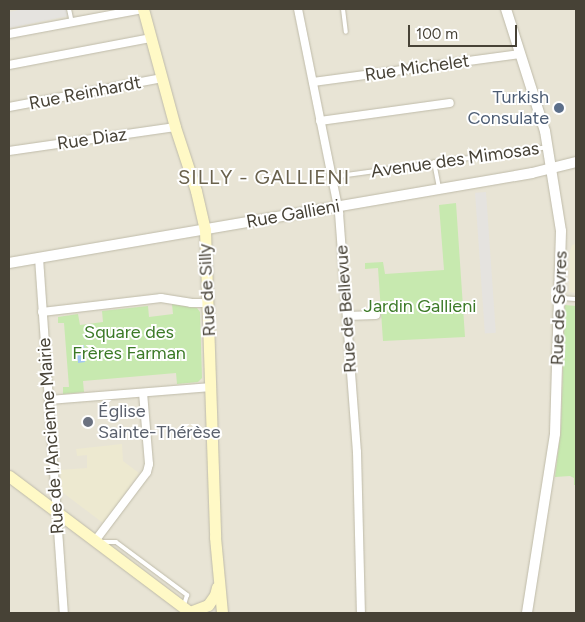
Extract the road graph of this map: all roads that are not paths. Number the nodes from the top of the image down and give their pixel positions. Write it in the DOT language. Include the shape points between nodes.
graph roads {
  1 [pos="69,9"];
  2 [pos="143,9"];
  3 [pos="298,9"];
  4 [pos="343,9"];
  5 [pos="506,9"];
  6 [pos="72,22"];
  7 [pos="346,32"];
  8 [pos="9,34"];
  9 [pos="151,38"];
  10 [pos="520,54"];
  11 [pos="9,66"];
  12 [pos="162,78"];
  13 [pos="313,82"];
  14 [pos="450,103"];
  15 [pos="9,107"];
  16 [pos="320,121"];
  17 [pos="175,127"];
  18 [pos="548,146"];
  19 [pos="9,151"];
  20 [pos="434,162"];
  21 [pos="576,162"];
  22 [pos="553,169"];
  23 [pos="332,177"];
  24 [pos="439,189"];
  25 [pos="338,207"];
  26 [pos="205,230"];
  27 [pos="38,258"];
  28 [pos="9,263"];
  29 [pos="559,298"];
  30 [pos="576,299"];
  31 [pos="208,303"];
  32 [pos="42,312"];
  33 [pos="376,315"];
  34 [pos="347,316"];
  35 [pos="211,388"];
  36 [pos="143,393"];
  37 [pos="48,400"];
  38 [pos="9,476"];
  39 [pos="56,512"];
  40 [pos="95,542"];
  41 [pos="218,580"];
  42 [pos="187,595"];
  43 [pos="193,599"];
  44 [pos="188,611"];
  45 [pos="64,613"];
  46 [pos="222,613"];
  47 [pos="361,613"];
  48 [pos="527,613"];
  1 -- 6 [label="lane"];
  2 -- 6 [label="street"];
  2 -- 9 [label="main road, Rue de Silly"];
  3 -- 13 [label="street, Rue de Bellevue"];
  4 -- 7 [label="lane"];
  5 -- 10 [label="street, Rue de Sèvres"];
  6 -- 8 [label="street"];
  9 -- 11 [label="street"];
  9 -- 12 [label="main road, Rue de Silly"];
  10 -- 13 [label="street, Rue Michelet"];
  10 -- 18 [label="street, Rue de Sèvres"];
  12 -- 15 [label="street, Rue Reinhardt"];
  12 -- 17 [label="main road, Rue de Silly"];
  13 -- 16 [label="street, Rue de Bellevue"];
  14 -- 16 [label="street"];
  16 -- 23 [label="street, Rue de Bellevue"];
  17 -- 19 [label="street, Rue Diaz"];
  17 -- 26 [label="main road, Rue de Silly"];
  18 -- 20 [label="lane, Avenue des Mimosas"];
  18 -- 22 [label="street, Rue de Sèvres"];
  20 -- 23 [label="lane, Avenue des Mimosas"];
  20 -- 24 [label="lane"];
  21 -- 22 [label="street, Rue Gallieni"];
  22 -- 24 [label="street, Rue Gallieni"];
  22 -- 29 [label="street, Rue de Sèvres" via="561,231"];
  23 -- 25 [label="street, Rue de Bellevue"];
  24 -- 25 [label="street, Rue Gallieni"];
  25 -- 26 [label="street, Rue Gallieni" via="290,218"];
  25 -- 34 [label="street, Rue de Bellevue"];
  26 -- 27 [label="street, Rue Gallieni"];
  26 -- 31 [label="main road, Rue de Silly"];
  27 -- 28 [label="street, Rue Gallieni"];
  27 -- 32 [label="street, Rue de l'Ancienne Mairie"];
  29 -- 30 [label="lane"];
  29 -- 48 [label="street, Rue de Sèvres" via="555,434"];
  31 -- 32 [label="street" via="161,298"];
  31 -- 35 [label="main road, Rue de Silly"];
  32 -- 37 [label="street, Rue de l'Ancienne Mairie"];
  33 -- 34 [label="street"];
  34 -- 47 [label="street, Rue de Bellevue" via="357,452"];
  35 -- 36 [label="street"];
  35 -- 41 [label="main road, Rue de Silly"];
  36 -- 37 [label="street"];
  36 -- 40 [label="street" via="147,472"];
  37 -- 39 [label="street, Rue de l'Ancienne Mairie"];
  38 -- 39 [label="main road"];
  39 -- 40 [label="main road"];
  39 -- 45 [label="street, Rue de l'Ancienne Mairie"];
  40 -- 42 [label="lane" via="116,542"];
  40 -- 44 [label="main road"];
  41 -- 44 [label="main road, Rue de Silly" via="212,601"];
  41 -- 46 [label="main road, Rue de Silly"];
  42 -- 43 [label="lane"];
  42 -- 44 [label="lane"];
}
